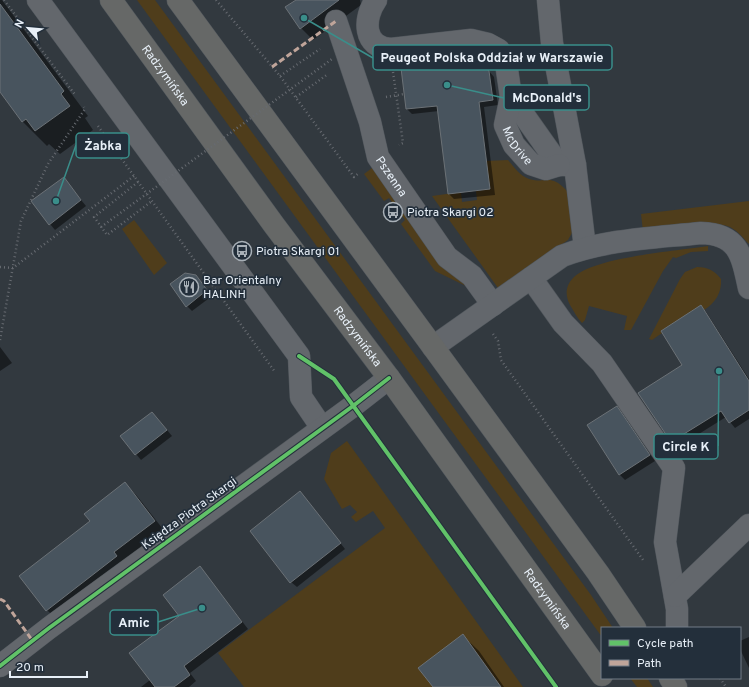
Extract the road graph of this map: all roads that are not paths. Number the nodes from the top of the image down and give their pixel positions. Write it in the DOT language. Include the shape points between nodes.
graph roads {
  1 [pos="38,0"];
  2 [pos="111,0"];
  3 [pos="178,0"];
  4 [pos="376,0"];
  5 [pos="548,0"];
  6 [pos="336,21"];
  7 [pos="567,165"];
  8 [pos="585,248"];
  9 [pos="531,278"];
  10 [pos="749,288"];
  11 [pos="486,310"];
  12 [pos="433,347"];
  13 [pos="389,378"];
  14 [pos="322,428"];
  15 [pos="749,525"];
  16 [pos="675,596"];
  17 [pos="634,627"];
  18 [pos="677,627"];
  19 [pos="0,666"];
  20 [pos="601,674"];
  1 -- 14 [label="street" via="299,356 301,397"];
  2 -- 13 [label="main road, Radzymińska"];
  3 -- 12 [label="main road"];
  4 -- 7 [label="street" via="367,20 372,41 382,49 471,40 499,50 506,63 511,97"];
  5 -- 7 [label="street"];
  6 -- 11 [label="street, Pszenna" via="381,162 446,257 472,276"];
  7 -- 8 [label="street"];
  8 -- 9 [label="street" via="562,256"];
  8 -- 10 [label="street" via="610,242 716,233 731,240 738,252"];
  9 -- 11 [label="street"];
  9 -- 16 [label="street" via="563,323 602,363 674,468 665,542"];
  11 -- 12 [label="street"];
  12 -- 17 [label="main road" via="598,573"];
  13 -- 14 [label="street, Księdza Piotra Skargi"];
  13 -- 20 [label="main road, Radzymińska"];
  14 -- 19 [label="street, Księdza Piotra Skargi"];
  15 -- 16 [label="street"];
  16 -- 18 [label="street"];
}
